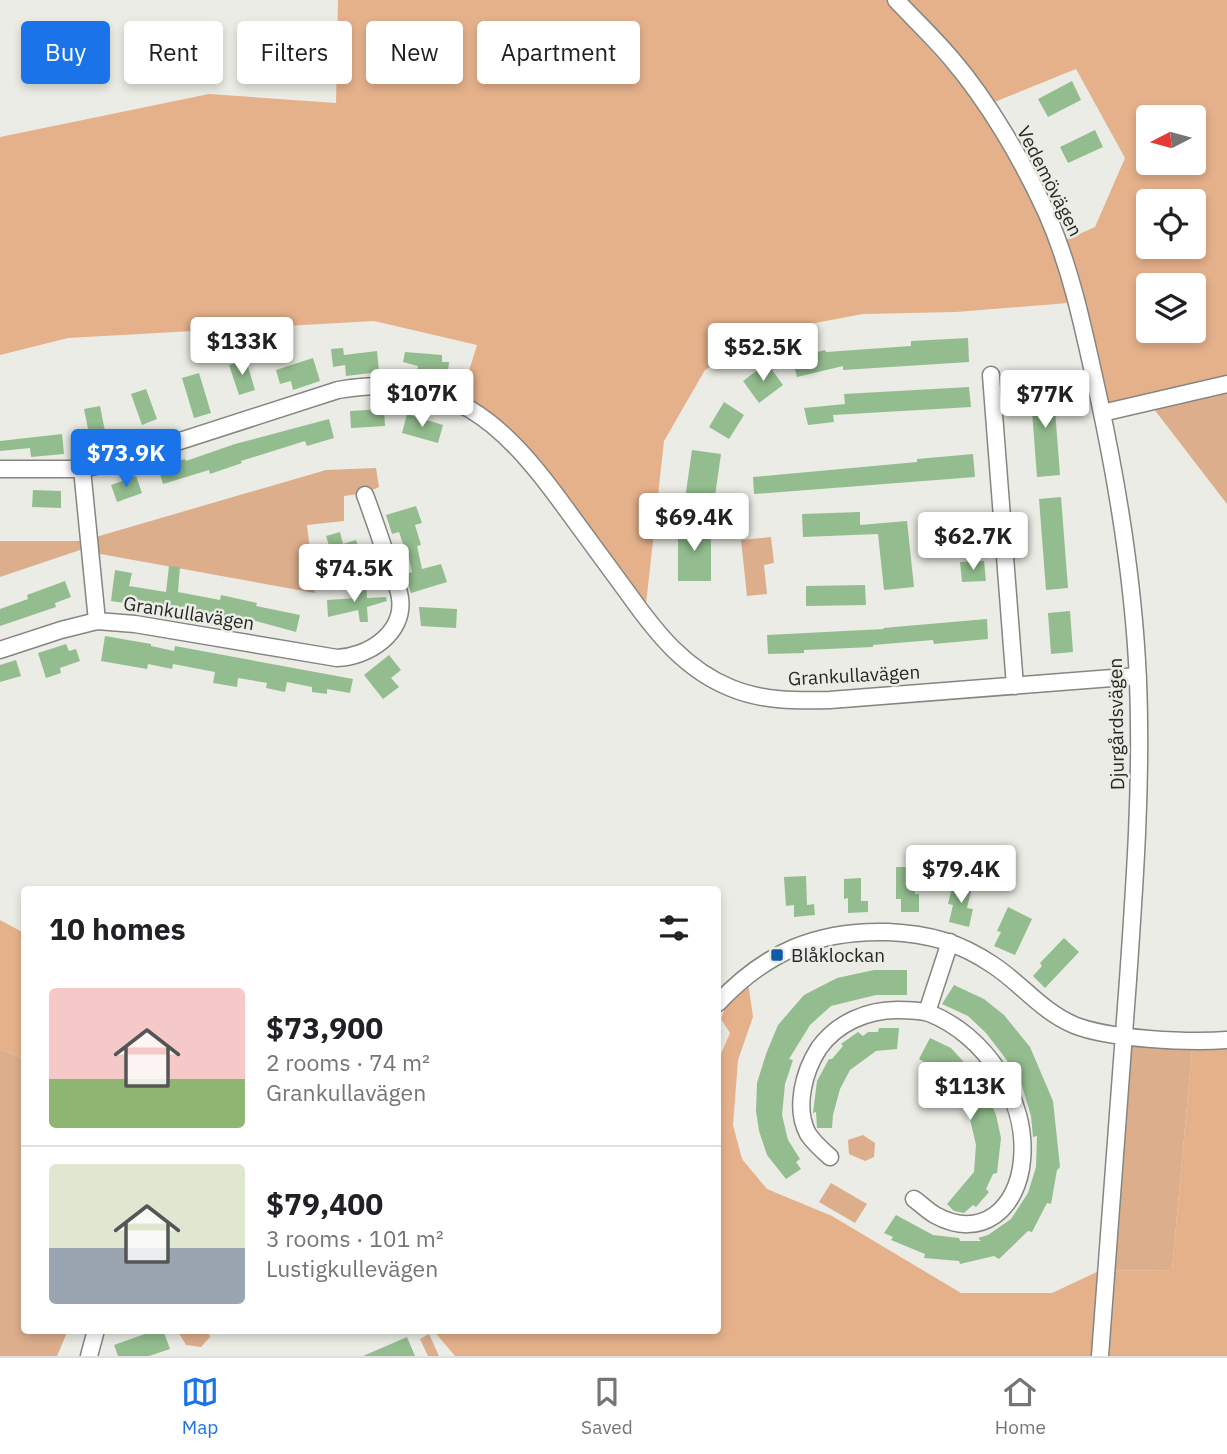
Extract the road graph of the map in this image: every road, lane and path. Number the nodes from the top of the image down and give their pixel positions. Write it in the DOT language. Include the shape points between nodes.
graph roads {
  1 [pos="896,0"];
  2 [pos="991,375"];
  3 [pos="1227,384"];
  4 [pos="1102,413"];
  5 [pos="0,469"];
  6 [pos="82,469"];
  7 [pos="365,495"];
  8 [pos="97,621"];
  9 [pos="0,650"];
  10 [pos="1138,676"];
  11 [pos="1015,686"];
  12 [pos="950,942"];
  13 [pos="721,1000"];
  14 [pos="927,1012"];
  15 [pos="1124,1036"];
  16 [pos="1227,1040"];
  17 [pos="830,1157"];
  18 [pos="914,1199"];
  19 [pos="95,1334"];
  20 [pos="89,1356"];
  21 [pos="1100,1356"];
  1 -- 4 [label="street, Vedemövägen" via="951,58 985,104 1045,211 1065,260"];
  2 -- 11 [label="street"];
  3 -- 4 [label="street"];
  4 -- 10 [label="street, Djurgårdsvägen" via="1127,552"];
  5 -- 6 [label="street, Grankullavägen"];
  6 -- 8 [label="street"];
  6 -- 11 [label="street, Grankullavägen" via="338,390 370,386 419,390 468,407 510,439 542,475 665,642 701,673 730,688 798,701"];
  7 -- 8 [label="street, Grankullavägen" via="400,598 389,633 364,653 337,658"];
  8 -- 9 [label="street, Grankullavägen"];
  10 -- 11 [label="street, Grankullavägen"];
  10 -- 15 [label="street, Djurgårdsvägen" via="1139,784"];
  12 -- 13 [label="street" via="919,933 846,933 822,938 759,966"];
  12 -- 14 [label="street"];
  12 -- 15 [label="street" via="995,965 1065,1021 1090,1031"];
  14 -- 17 [label="street" via="893,1010 863,1016 835,1031 817,1052 802,1091 803,1116 809,1135"];
  14 -- 18 [label="street" via="980,1047 1002,1077 1018,1118 1023,1159 1011,1199 990,1220 976,1224 945,1219"];
  15 -- 16 [label="street"];
  15 -- 21 [label="street, Djurgårdsvägen"];
  19 -- 20 [label="street"];
}
